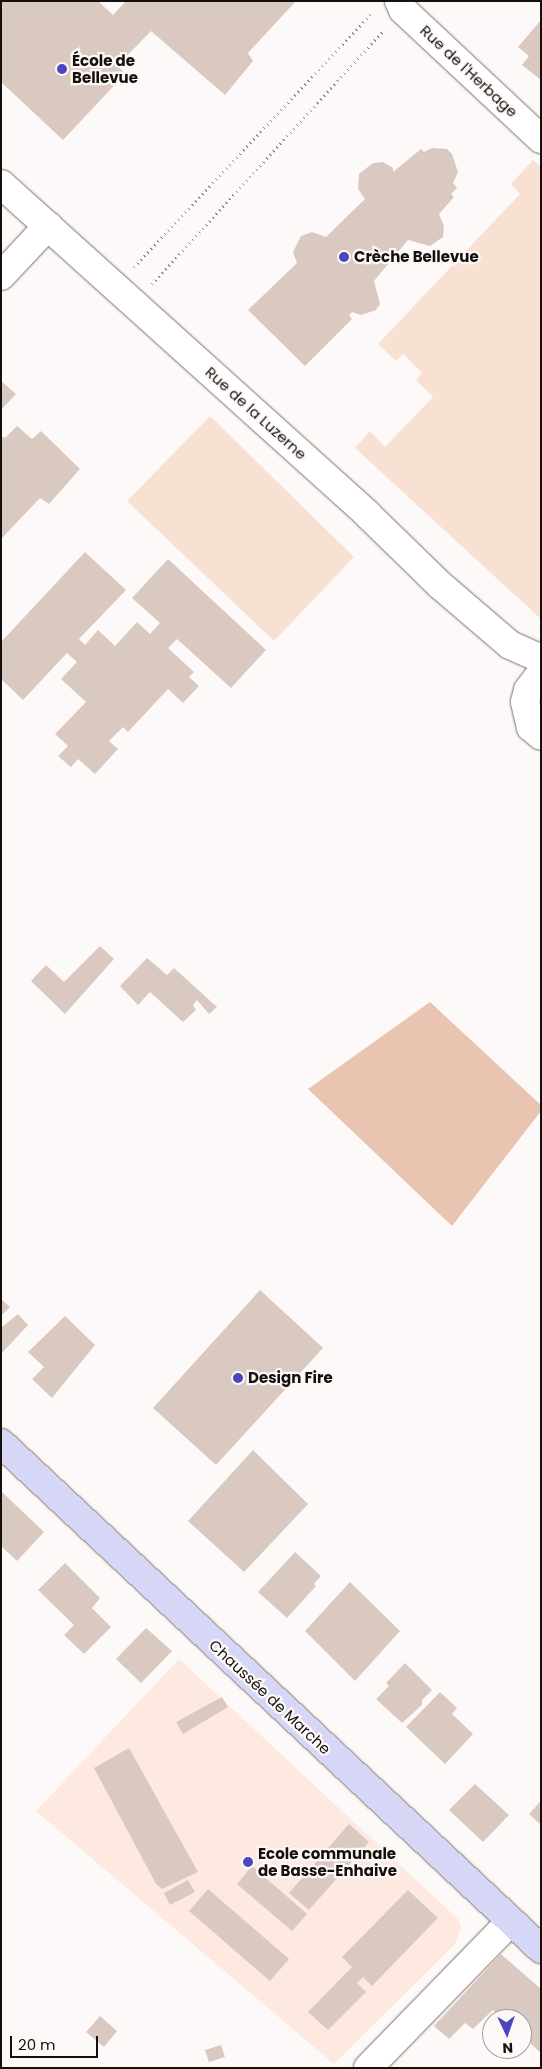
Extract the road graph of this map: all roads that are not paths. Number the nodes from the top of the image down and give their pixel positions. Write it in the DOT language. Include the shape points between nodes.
graph roads {
  1 [pos="393,6"];
  2 [pos="541,139"];
  3 [pos="1,184"];
  4 [pos="48,226"];
  5 [pos="1,276"];
  6 [pos="510,644"];
  7 [pos="541,659"];
  8 [pos="534,682"];
  9 [pos="541,736"];
  10 [pos="1,1442"];
  11 [pos="511,1921"];
  12 [pos="541,1949"];
  13 [pos="368,2068"];
  1 -- 2 [label="street, Rue de l'Herbage"];
  3 -- 4 [label="street, Rue de la Luzerne"];
  4 -- 5 [label="street"];
  4 -- 6 [label="street, Rue de la Luzerne" via="367,514 440,585"];
  6 -- 7 [label="street, Rue de la Luzerne"];
  6 -- 8 [label="street, Rue de la Luzerne"];
  8 -- 9 [label="street" via="526,715"];
  10 -- 11 [label="main road, Chaussée de Marche"];
  11 -- 12 [label="main road, Chaussée de Marche"];
  11 -- 13 [label="street"];
}
